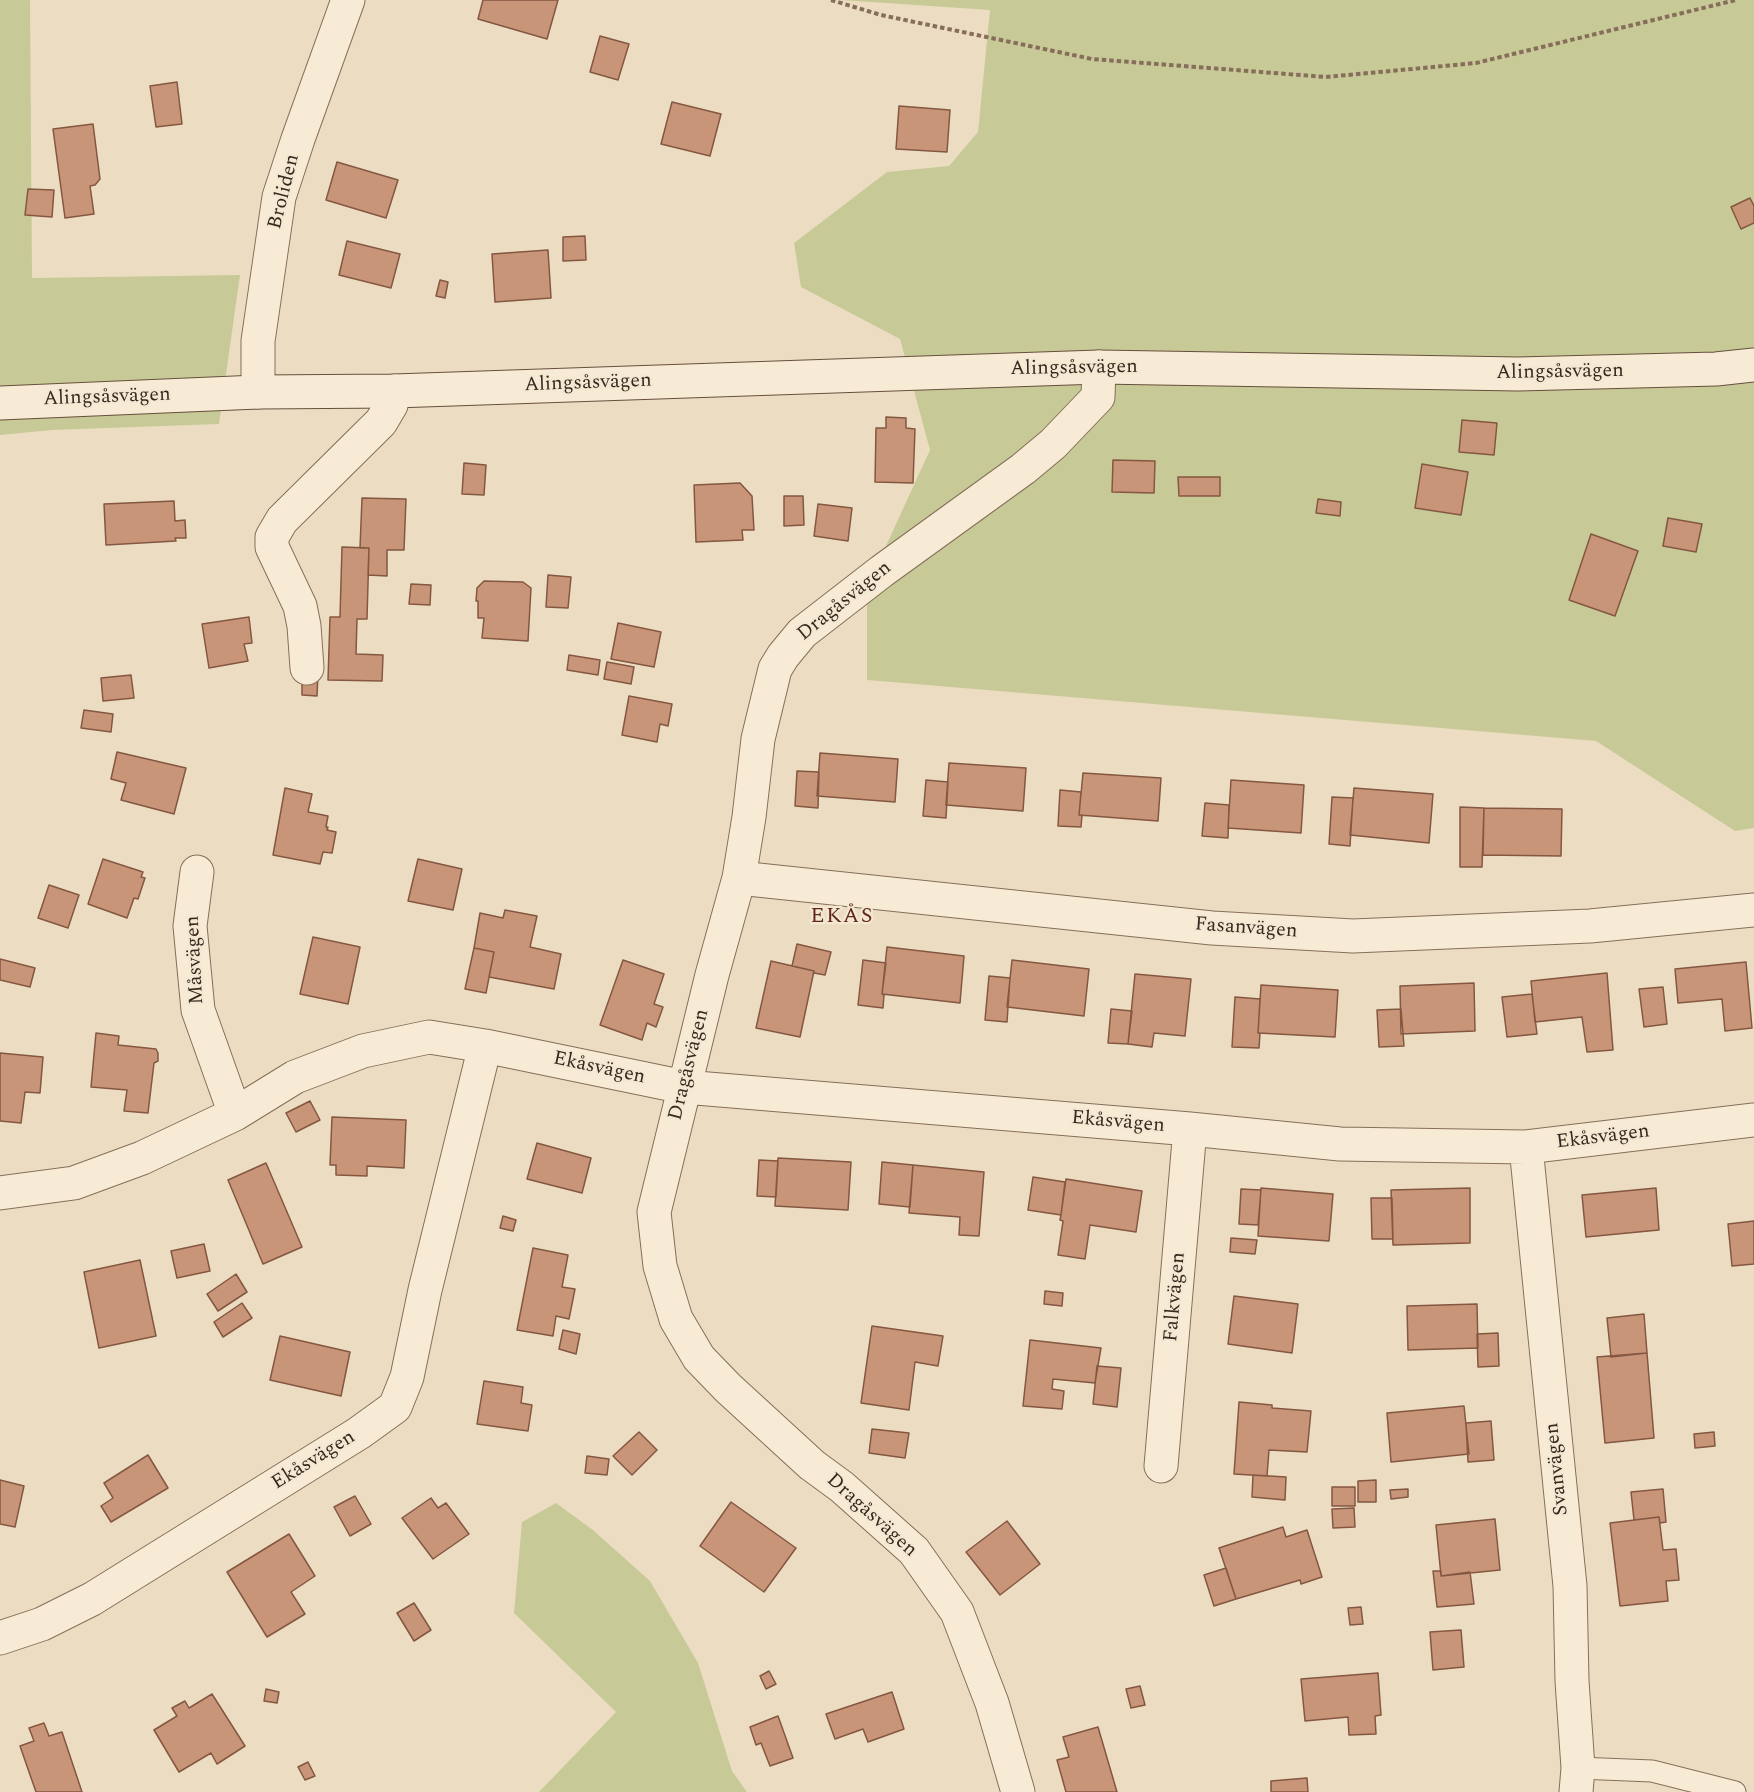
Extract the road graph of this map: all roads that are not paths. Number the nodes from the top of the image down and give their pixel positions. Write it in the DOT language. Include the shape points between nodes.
graph roads {
  1 [pos="348,0"];
  2 [pos="1754,365"];
  3 [pos="1099,367"];
  4 [pos="394,391"];
  5 [pos="258,392"];
  6 [pos="0,403"];
  7 [pos="307,668"];
  8 [pos="197,872"];
  9 [pos="739,878"];
  10 [pos="1754,910"];
  11 [pos="485,1046"];
  12 [pos="684,1087"];
  13 [pos="235,1114"];
  14 [pos="1754,1120"];
  15 [pos="1191,1129"];
  16 [pos="1526,1147"];
  17 [pos="0,1193"];
  18 [pos="1161,1466"];
  19 [pos="0,1638"];
  20 [pos="1577,1780"];
  21 [pos="1018,1792"];
  22 [pos="1735,1792"];
  1 -- 5 [label="street, Broliden" via="279,197 258,341"];
  2 -- 3 [label="street, Alingsåsvägen" via="1518,374"];
  3 -- 4 [label="street, Alingsåsvägen"];
  3 -- 9 [label="street, Dragåsvägen" via="1098,397 1053,444 802,633 783,656 775,669 758,739"];
  4 -- 5 [label="street, Alingsåsvägen"];
  4 -- 7 [label="street" via="381,422 282,520 272,537 272,547 300,606"];
  5 -- 6 [label="street, Alingsåsvägen"];
  8 -- 13 [label="street, Måsvägen" via="190,926 198,1010"];
  9 -- 10 [label="street, Fasanvägen" via="1212,928 1353,936 1590,926"];
  9 -- 12 [label="street, Dragåsvägen"];
  11 -- 12 [label="street, Ekåsvägen"];
  11 -- 13 [label="street, Ekåsvägen" via="429,1037 363,1051 295,1077"];
  11 -- 19 [label="street, Ekåsvägen" via="406,1377 395,1407 92,1599 42,1624"];
  12 -- 15 [label="street, Ekåsvägen"];
  12 -- 21 [label="street, Dragåsvägen" via="654,1212 660,1266 675,1319 699,1358 728,1388 914,1551 957,1612 992,1703"];
  13 -- 17 [label="street, Ekåsvägen" via="142,1158 74,1183"];
  14 -- 16 [label="street, Ekåsvägen"];
  15 -- 16 [label="street, Ekåsvägen" via="1340,1144"];
  15 -- 18 [label="street, Falkvägen"];
  16 -- 20 [label="street, Svanvägen" via="1570,1586"];
  20 -- 22 [label="lane" via="1652,1771"];
}
